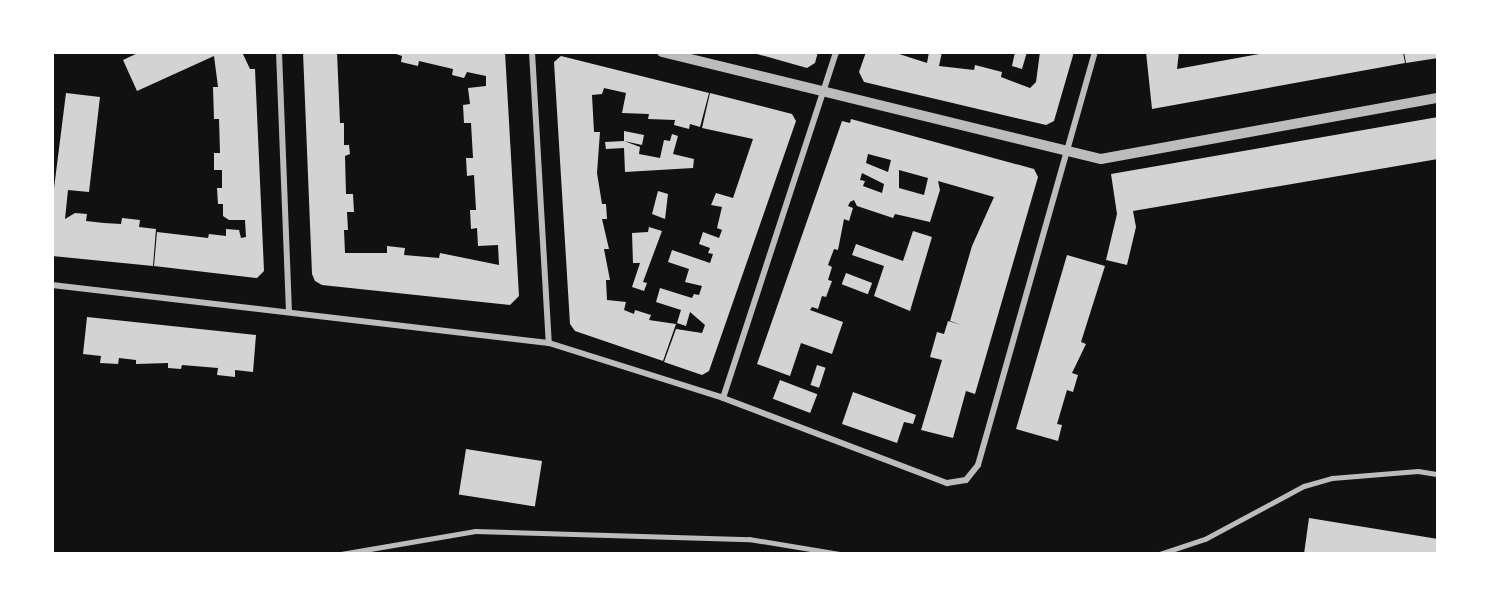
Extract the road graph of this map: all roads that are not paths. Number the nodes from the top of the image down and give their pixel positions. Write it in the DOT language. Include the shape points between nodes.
graph roads {
  1 [pos="279,52"];
  2 [pos="532,52"];
  3 [pos="662,52"];
  4 [pos="836,52"];
  5 [pos="1095,52"];
  6 [pos="823,92"];
  7 [pos="1437,98"];
  8 [pos="1066,152"];
  9 [pos="52,285"];
  10 [pos="289,312"];
  11 [pos="549,343"];
  12 [pos="723,398"];
  13 [pos="1437,474"];
  14 [pos="341,554"];
  15 [pos="841,554"];
  16 [pos="1160,554"];
  1 -- 10 [label="street"];
  2 -- 11 [label="street"];
  3 -- 6 [label="street"];
  4 -- 6 [label="street"];
  5 -- 8 [label="street"];
  6 -- 8 [label="street"];
  6 -- 12 [label="street"];
  7 -- 8 [label="street" via="1101,159"];
  8 -- 12 [label="street" via="978,465 966,480 947,483"];
  9 -- 10 [label="street"];
  10 -- 11 [label="street"];
  11 -- 12 [label="street"];
  13 -- 16 [label="lane" via="1418,471 1332,478 1304,486 1205,539"];
  14 -- 15 [label="lane" via="475,531 749,539"];
}
